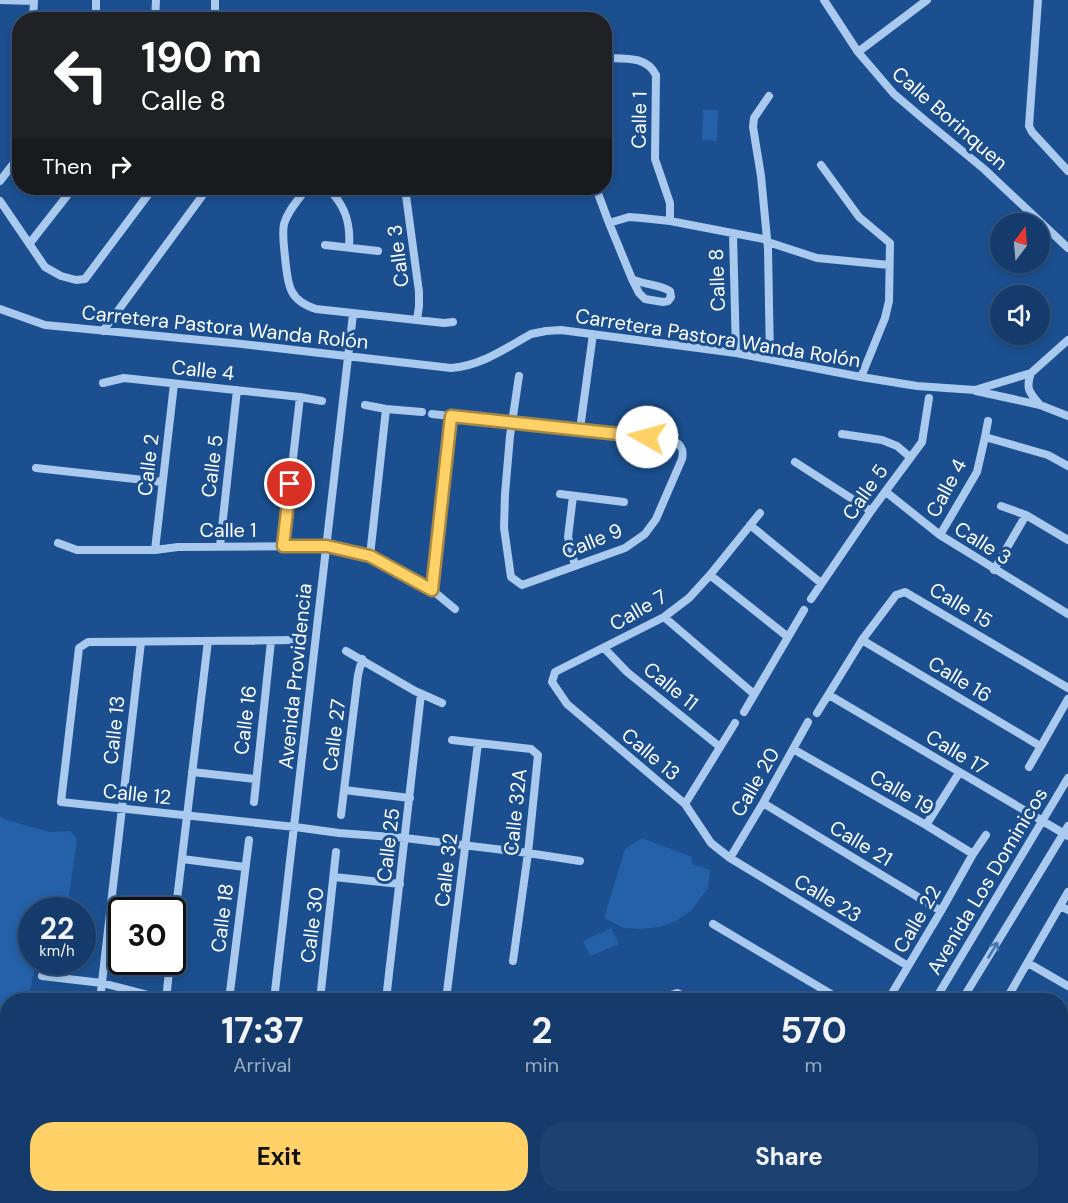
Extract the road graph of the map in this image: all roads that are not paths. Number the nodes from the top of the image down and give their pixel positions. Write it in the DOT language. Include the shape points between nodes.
graph roads {
  1 [pos="0,0"];
  2 [pos="824,0"];
  3 [pos="927,0"];
  4 [pos="1038,0"];
  5 [pos="34,1"];
  6 [pos="858,52"];
  7 [pos="612,59"];
  8 [pos="769,96"];
  9 [pos="12,165"];
  10 [pos="820,165"];
  11 [pos="1068,170"];
  12 [pos="0,181"];
  13 [pos="68,195"];
  14 [pos="148,195"];
  15 [pos="302,195"];
  16 [pos="334,195"];
  17 [pos="406,195"];
  18 [pos="599,195"];
  19 [pos="201,196"];
  20 [pos="0,201"];
  21 [pos="669,221"];
  22 [pos="609,223"];
  23 [pos="732,233"];
  24 [pos="30,243"];
  25 [pos="325,245"];
  26 [pos="349,247"];
  27 [pos="1068,248"];
  28 [pos="378,251"];
  29 [pos="889,265"];
  30 [pos="632,279"];
  31 [pos="0,309"];
  32 [pos="353,314"];
  33 [pos="417,320"];
  34 [pos="453,322"];
  35 [pos="102,331"];
  36 [pos="593,334"];
  37 [pos="1068,340"];
  38 [pos="736,353"];
  39 [pos="348,356"];
  40 [pos="771,359"];
  41 [pos="1031,373"];
  42 [pos="519,376"];
  43 [pos="861,377"];
  44 [pos="103,383"];
  45 [pos="174,384"];
  46 [pos="237,390"];
  47 [pos="975,390"];
  48 [pos="300,397"];
  49 [pos="929,398"];
  50 [pos="322,401"];
  51 [pos="365,405"];
  52 [pos="1040,405"];
  53 [pos="927,408"];
  54 [pos="386,409"];
  55 [pos="937,409"];
  56 [pos="422,412"];
  57 [pos="432,414"];
  58 [pos="451,416"];
  59 [pos="1068,416"];
  60 [pos="988,421"];
  61 [pos="512,423"];
  62 [pos="580,429"];
  63 [pos="842,434"];
  64 [pos="985,437"];
  65 [pos="910,457"];
  66 [pos="795,462"];
  67 [pos="1068,466"];
  68 [pos="36,468"];
  69 [pos="162,482"];
  70 [pos="886,492"];
  71 [pos="560,494"];
  72 [pos="573,496"];
  73 [pos="624,502"];
  74 [pos="1001,506"];
  75 [pos="871,511"];
  76 [pos="760,513"];
  77 [pos="1026,515"];
  78 [pos="750,525"];
  79 [pos="940,535"];
  80 [pos="1068,540"];
  81 [pos="58,543"];
  82 [pos="220,546"];
  83 [pos="283,546"];
  84 [pos="327,546"];
  85 [pos="155,550"];
  86 [pos="370,556"];
  87 [pos="575,566"];
  88 [pos="994,570"];
  89 [pos="710,575"];
  90 [pos="821,583"];
  91 [pos="432,590"];
  92 [pos="811,599"];
  93 [pos="455,609"];
  94 [pos="804,610"];
  95 [pos="1068,614"];
  96 [pos="664,617"];
  97 [pos="788,637"];
  98 [pos="208,640"];
  99 [pos="296,640"];
  100 [pos="862,640"];
  101 [pos="271,641"];
  102 [pos="141,642"];
  103 [pos="604,648"];
  104 [pos="346,651"];
  105 [pos="362,659"];
  106 [pos="553,677"];
  107 [pos="1068,688"];
  108 [pos="422,694"];
  109 [pos="754,694"];
  110 [pos="829,695"];
  111 [pos="1068,699"];
  112 [pos="442,703"];
  113 [pos="744,712"];
  114 [pos="817,713"];
  115 [pos="808,722"];
  116 [pos="735,723"];
  117 [pos="452,740"];
  118 [pos="478,743"];
  119 [pos="720,747"];
  120 [pos="1040,747"];
  121 [pos="793,749"];
  122 [pos="1029,766"];
  123 [pos="192,772"];
  124 [pos="959,772"];
  125 [pos="1068,778"];
  126 [pos="255,779"];
  127 [pos="344,790"];
  128 [pos="410,798"];
  129 [pos="254,802"];
  130 [pos="763,803"];
  131 [pos="685,804"];
  132 [pos="122,808"];
  133 [pos="341,815"];
  134 [pos="187,816"];
  135 [pos="1043,821"];
  136 [pos="926,825"];
  137 [pos="1068,826"];
  138 [pos="295,827"];
  139 [pos="986,835"];
  140 [pos="1066,835"];
  141 [pos="405,838"];
  142 [pos="249,840"];
  143 [pos="466,845"];
  144 [pos="336,852"];
  145 [pos="528,853"];
  146 [pos="973,854"];
  147 [pos="730,858"];
  148 [pos="182,859"];
  149 [pos="580,861"];
  150 [pos="245,867"];
  151 [pos="334,877"];
  152 [pos="400,884"];
  153 [pos="1068,892"];
  154 [pos="177,897"];
  155 [pos="1059,906"];
  156 [pos="1068,910"];
  157 [pos="941,911"];
  158 [pos="713,924"];
  159 [pos="513,961"];
  160 [pos="1028,963"];
  161 [pos="908,966"];
  162 [pos="169,975"];
  163 [pos="42,976"];
  164 [pos="102,983"];
  165 [pos="1068,986"];
  166 [pos="100,993"];
  167 [pos="140,993"];
  168 [pos="168,993"];
  169 [pos="230,993"];
  170 [pos="275,993"];
  171 [pos="321,993"];
  172 [pos="387,993"];
  173 [pos="447,993"];
  174 [pos="829,993"];
  175 [pos="892,993"];
  176 [pos="939,993"];
  177 [pos="966,993"];
  178 [pos="1010,993"];
  1 -- 5 [label="street"];
  2 -- 6 [label="street, Calle Borinquen"];
  3 -- 6 [label="street"];
  4 -- 11 [label="street" via="1029,126"];
  6 -- 27 [label="street, Calle Borinquen" via="894,94 984,169"];
  7 -- 21 [label="street, Calle 1" via="642,61 656,75 655,159 670,204"];
  8 -- 40 [label="street" via="754,118 753,127 768,249"];
  9 -- 12 [label="street"];
  10 -- 29 [label="street" via="859,217 890,242"];
  13 -- 24 [label="street"];
  14 -- 24 [label="street" via="85,279 61,276 45,267"];
  15 -- 32 [label="street" via="284,224 291,291 305,306"];
  16 -- 26 [label="street" via="343,207 349,227"];
  17 -- 33 [label="street, Calle 3" via="419,292"];
  18 -- 22 [label="street"];
  19 -- 35 [label="street"];
  20 -- 24 [label="street"];
  21 -- 22 [label="street" via="629,217"];
  21 -- 23 [label="street, Calle 8"];
  22 -- 30 [label="street"];
  23 -- 29 [label="street" via="817,258"];
  23 -- 38 [label="street, Calle 8"];
  25 -- 26 [label="street"];
  26 -- 28 [label="street"];
  29 -- 43 [label="street" via="885,318"];
  30 -- 30 [label="street" via="645,299 663,302 671,297 666,288"];
  31 -- 35 [label="street, Carretera Pastora Wanda Rolón" via="45,325"];
  32 -- 33 [label="street"];
  32 -- 39 [label="street, Avenida Providencia"];
  33 -- 34 [label="street"];
  35 -- 39 [label="street, Carretera Pastora Wanda Rolón"];
  36 -- 38 [label="street, Carretera Pastora Wanda Rolón"];
  36 -- 39 [label="street, Carretera Pastora Wanda Rolón" via="538,332 478,363 460,367"];
  36 -- 62 [label="street"];
  37 -- 41 [label="street, Carretera Pastora Wanda Rolón"];
  38 -- 40 [label="street, Carretera Pastora Wanda Rolón"];
  39 -- 84 [label="street, Avenida Providencia"];
  40 -- 43 [label="street, Carretera Pastora Wanda Rolón"];
  41 -- 47 [label="street, Carretera Pastora Wanda Rolón"];
  41 -- 52 [label="street" via="1028,389"];
  42 -- 61 [label="street, Calle 9"];
  43 -- 47 [label="street, Carretera Pastora Wanda Rolón"];
  44 -- 45 [label="street, Calle 4" via="124,378"];
  45 -- 46 [label="street, Calle 4"];
  45 -- 69 [label="street, Calle 2"];
  46 -- 48 [label="street, Calle 4"];
  46 -- 82 [label="street, Calle 5"];
  47 -- 52 [label="street"];
  48 -- 50 [label="street, Calle 4"];
  48 -- 83 [label="street"];
  49 -- 53 [label="street, Calle 5"];
  51 -- 54 [label="street"];
  52 -- 59 [label="street"];
  53 -- 55 [label="street"];
  53 -- 65 [label="street, Calle 5" via="922,442"];
  54 -- 56 [label="street"];
  54 -- 86 [label="street"];
  57 -- 58 [label="street, Calle 9"];
  58 -- 61 [label="street, Calle 9"];
  58 -- 91 [label="street"];
  60 -- 64 [label="street, Calle 4"];
  61 -- 62 [label="street, Calle 9"];
  61 -- 87 [label="street, Calle 9" via="504,528 511,578 522,585"];
  62 -- 87 [label="street, Calle 9" via="674,441 683,454 656,519 645,534 625,548"];
  63 -- 65 [label="street" via="882,440"];
  64 -- 67 [label="street" via="1048,455"];
  64 -- 79 [label="street, Calle 4" via="977,472"];
  65 -- 70 [label="street, Calle 5"];
  66 -- 75 [label="street"];
  68 -- 69 [label="street"];
  69 -- 85 [label="street, Calle 2"];
  70 -- 75 [label="street, Calle 5"];
  70 -- 79 [label="street, Calle 3"];
  71 -- 72 [label="street"];
  72 -- 73 [label="street"];
  72 -- 87 [label="street" via="568,537"];
  74 -- 77 [label="street"];
  75 -- 90 [label="street, Calle 5"];
  76 -- 78 [label="street, Calle 7"];
  77 -- 80 [label="street"];
  77 -- 88 [label="street"];
  78 -- 89 [label="street, Calle 7"];
  78 -- 90 [label="street"];
  79 -- 88 [label="street, Calle 3"];
  81 -- 85 [label="street, Calle 1" via="77,550"];
  82 -- 83 [label="street, Calle 1"];
  82 -- 85 [label="street, Calle 1"];
  83 -- 84 [label="street, Calle 1"];
  84 -- 86 [label="street, Calle 1"];
  84 -- 138 [label="street, Avenida Providencia"];
  86 -- 91 [label="street, Calle 1"];
  88 -- 95 [label="street, Calle 3"];
  89 -- 96 [label="street, Calle 7"];
  89 -- 97 [label="street"];
  90 -- 92 [label="street, Calle 5"];
  91 -- 93 [label="street, Calle 1"];
  94 -- 97 [label="street"];
  96 -- 103 [label="street, Calle 7"];
  96 -- 109 [label="street"];
  97 -- 109 [label="street"];
  98 -- 101 [label="street, Calle 12"];
  98 -- 102 [label="street, Calle 12"];
  98 -- 123 [label="street"];
  99 -- 101 [label="street, Calle 12"];
  100 -- 107 [label="street, Calle 15" via="896,595 905,592"];
  100 -- 110 [label="street, Calle 15"];
  100 -- 120 [label="street, Calle 16"];
  101 -- 126 [label="street, Calle 16"];
  102 -- 132 [label="street, Calle 13"];
  102 -- 132 [label="street, Calle 12" via="88,642 79,648 65,766 61,802"];
  103 -- 106 [label="street, Calle 7" via="555,672"];
  103 -- 119 [label="street, Calle 11" via="627,672"];
  104 -- 105 [label="street"];
  105 -- 108 [label="street"];
  105 -- 127 [label="street, Calle 27"];
  106 -- 131 [label="street, Calle 13" via="552,682 567,704"];
  108 -- 112 [label="street"];
  108 -- 128 [label="street, Calle 25"];
  109 -- 113 [label="street"];
  110 -- 114 [label="street, Calle 15"];
  110 -- 124 [label="street, Calle 17"];
  111 -- 120 [label="street"];
  115 -- 121 [label="street, Calle 20"];
  116 -- 119 [label="street"];
  117 -- 118 [label="street, Calle 32A"];
  118 -- 143 [label="street, Calle 32"];
  118 -- 145 [label="street, Calle 32A" via="531,749 538,755"];
  119 -- 131 [label="street"];
  120 -- 122 [label="street"];
  121 -- 130 [label="street, Calle 20"];
  121 -- 136 [label="street, Calle 19"];
  123 -- 126 [label="street"];
  123 -- 134 [label="street"];
  124 -- 135 [label="street, Calle 17"];
  124 -- 136 [label="street"];
  125 -- 135 [label="street, Avenida Los Dominicos"];
  126 -- 129 [label="street, Calle 16"];
  127 -- 128 [label="street"];
  127 -- 133 [label="street, Calle 27"];
  128 -- 141 [label="street, Calle 25"];
  130 -- 147 [label="street, Calle 20"];
  130 -- 157 [label="street, Calle 21"];
  131 -- 147 [label="street, Calle 13" via="711,843"];
  132 -- 134 [label="street, Calle 12"];
  132 -- 164 [label="street, Calle 13"];
  134 -- 138 [label="street, Calle 12"];
  134 -- 148 [label="street"];
  135 -- 140 [label="street, Calle 17"];
  135 -- 176 [label="street, Avenida Los Dominicos"];
  136 -- 146 [label="street, Calle 19"];
  137 -- 140 [label="street, Avenida Los Dominicos"];
  138 -- 141 [label="street, Calle 12"];
  138 -- 170 [label="street, Avenida Providencia"];
  139 -- 146 [label="street"];
  177 -- 140 [label="street, Avenida Los Dominicos, one-way"];
  141 -- 143 [label="street, Calle 12"];
  141 -- 152 [label="street, Calle 25"];
  142 -- 150 [label="street, Calle 18"];
  143 -- 145 [label="street, Calle 12"];
  143 -- 173 [label="street, Calle 32"];
  144 -- 151 [label="street, Calle 30"];
  145 -- 149 [label="street, Calle 12"];
  145 -- 159 [label="street, Calle 32A"];
  146 -- 157 [label="street, Calle 22"];
  147 -- 161 [label="street, Calle 23"];
  148 -- 150 [label="street"];
  148 -- 154 [label="street"];
  150 -- 169 [label="street, Calle 18"];
  151 -- 152 [label="street"];
  151 -- 171 [label="street, Calle 30"];
  152 -- 172 [label="street, Calle 25"];
  153 -- 155 [label="street"];
  155 -- 156 [label="street"];
  155 -- 160 [label="street"];
  157 -- 161 [label="street, Calle 22"];
  158 -- 174 [label="street"];
  160 -- 165 [label="street"];
  160 -- 178 [label="street"];
  161 -- 175 [label="street, Calle 22"];
  162 -- 168 [label="street"];
  163 -- 164 [label="street"];
  164 -- 166 [label="street, Calle 13"];
  164 -- 167 [label="street"];
}
